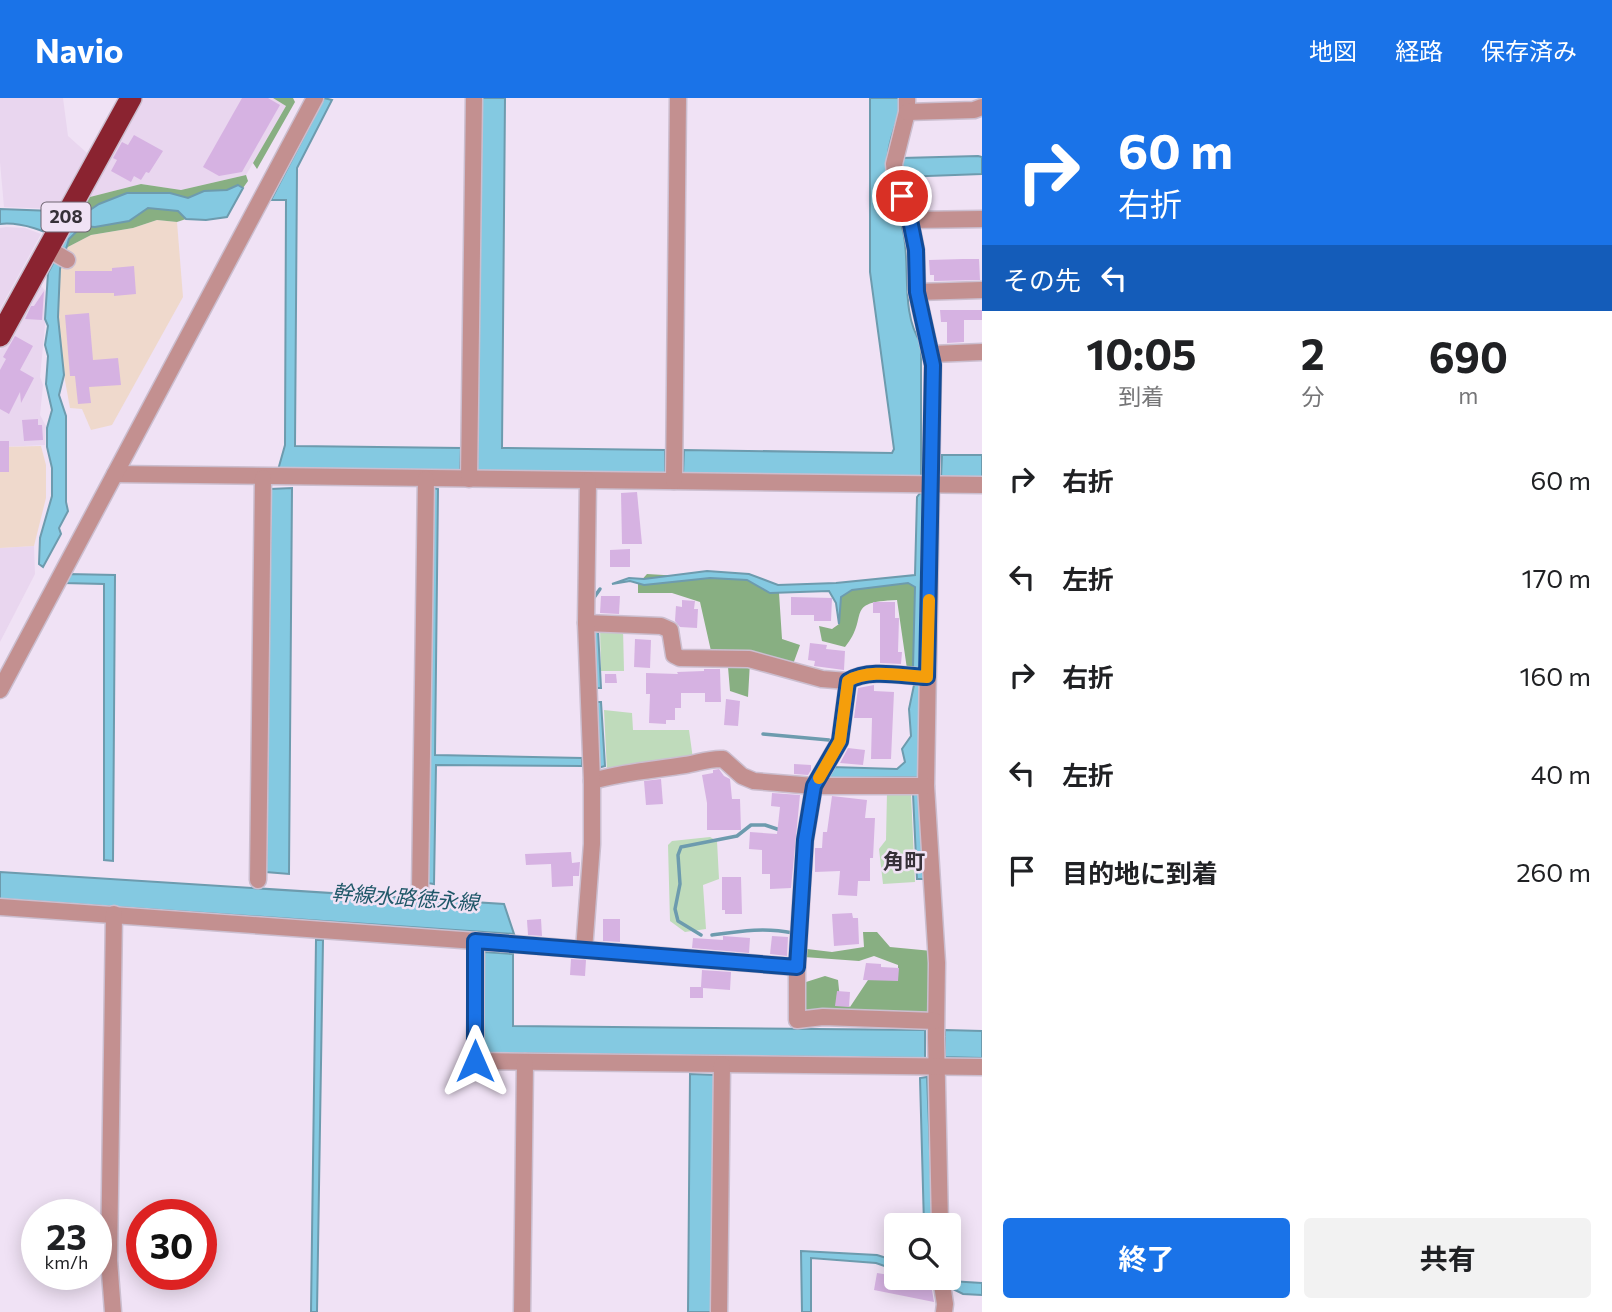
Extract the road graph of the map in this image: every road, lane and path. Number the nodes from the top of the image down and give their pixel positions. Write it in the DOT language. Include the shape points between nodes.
graph roads {
  1 [pos="131,98"];
  2 [pos="315,98"];
  3 [pos="474,98"];
  4 [pos="678,98"];
  5 [pos="907,105"];
  6 [pos="982,107"];
  7 [pos="982,219"];
  8 [pos="910,220"];
  9 [pos="982,290"];
  10 [pos="917,292"];
  11 [pos="0,337"];
  12 [pos="982,352"];
  13 [pos="932,354"];
  14 [pos="469,466"];
  15 [pos="674,469"];
  16 [pos="932,472"];
  17 [pos="115,474"];
  18 [pos="263,478"];
  19 [pos="426,479"];
  20 [pos="588,481"];
  21 [pos="982,485"];
  22 [pos="586,623"];
  23 [pos="927,677"];
  24 [pos="848,681"];
  25 [pos="0,690"];
  26 [pos="592,780"];
  27 [pos="814,786"];
  28 [pos="926,786"];
  29 [pos="258,880"];
  30 [pos="420,891"];
  31 [pos="0,908"];
  32 [pos="114,914"];
  33 [pos="490,942"];
  34 [pos="584,950"];
  35 [pos="797,967"];
  36 [pos="936,1035"];
  37 [pos="525,1062"];
  38 [pos="722,1065"];
  39 [pos="936,1067"];
  40 [pos="982,1067"];
  41 [pos="940,1213"];
  42 [pos="943,1290"];
  43 [pos="113,1312"];
  44 [pos="522,1312"];
  45 [pos="719,1312"];
  46 [pos="944,1312"];
  1 -- 11 [label="highway, 208" via="57,254"];
  2 -- 17 [label="street"];
  3 -- 14 [label="street"];
  4 -- 15 [label="street"];
  5 -- 6 [label="street"];
  5 -- 8 [label="street" via="894,168"];
  7 -- 8 [label="street"];
  8 -- 10 [label="street"];
  9 -- 10 [label="street"];
  10 -- 13 [label="street"];
  12 -- 13 [label="street"];
  13 -- 16 [label="street"];
  14 -- 19 [label="street"];
  14 -- 20 [label="street"];
  15 -- 16 [label="street"];
  15 -- 20 [label="street"];
  16 -- 21 [label="street"];
  16 -- 23 [label="street"];
  17 -- 18 [label="street"];
  17 -- 25 [label="street"];
  18 -- 19 [label="street"];
  18 -- 29 [label="street"];
  19 -- 30 [label="street"];
  20 -- 22 [label="street"];
  22 -- 24 [label="street" via="661,626 670,630 674,655 680,657 748,659 822,679"];
  22 -- 26 [label="street"];
  23 -- 24 [label="street" via="872,674"];
  23 -- 28 [label="street"];
  24 -- 27 [label="street" via="840,741"];
  26 -- 27 [label="street" via="723,758 754,781"];
  26 -- 34 [label="street"];
  27 -- 28 [label="street"];
  27 -- 35 [label="street" via="805,840"];
  28 -- 36 [label="street" via="937,963"];
  31 -- 32 [label="street"];
  32 -- 33 [label="street"];
  32 -- 43 [label="street" via="109,1260"];
  33 -- 34 [label="street"];
  33 -- 37 [label="street" via="475,1061"];
  34 -- 35 [label="street"];
  35 -- 36 [label="street" via="797,1020 823,1017"];
  36 -- 39 [label="street"];
  37 -- 38 [label="street"];
  37 -- 44 [label="street"];
  38 -- 39 [label="street"];
  38 -- 45 [label="street"];
  39 -- 40 [label="street"];
  39 -- 41 [label="street"];
  42 -- 46 [label="street"];
}
